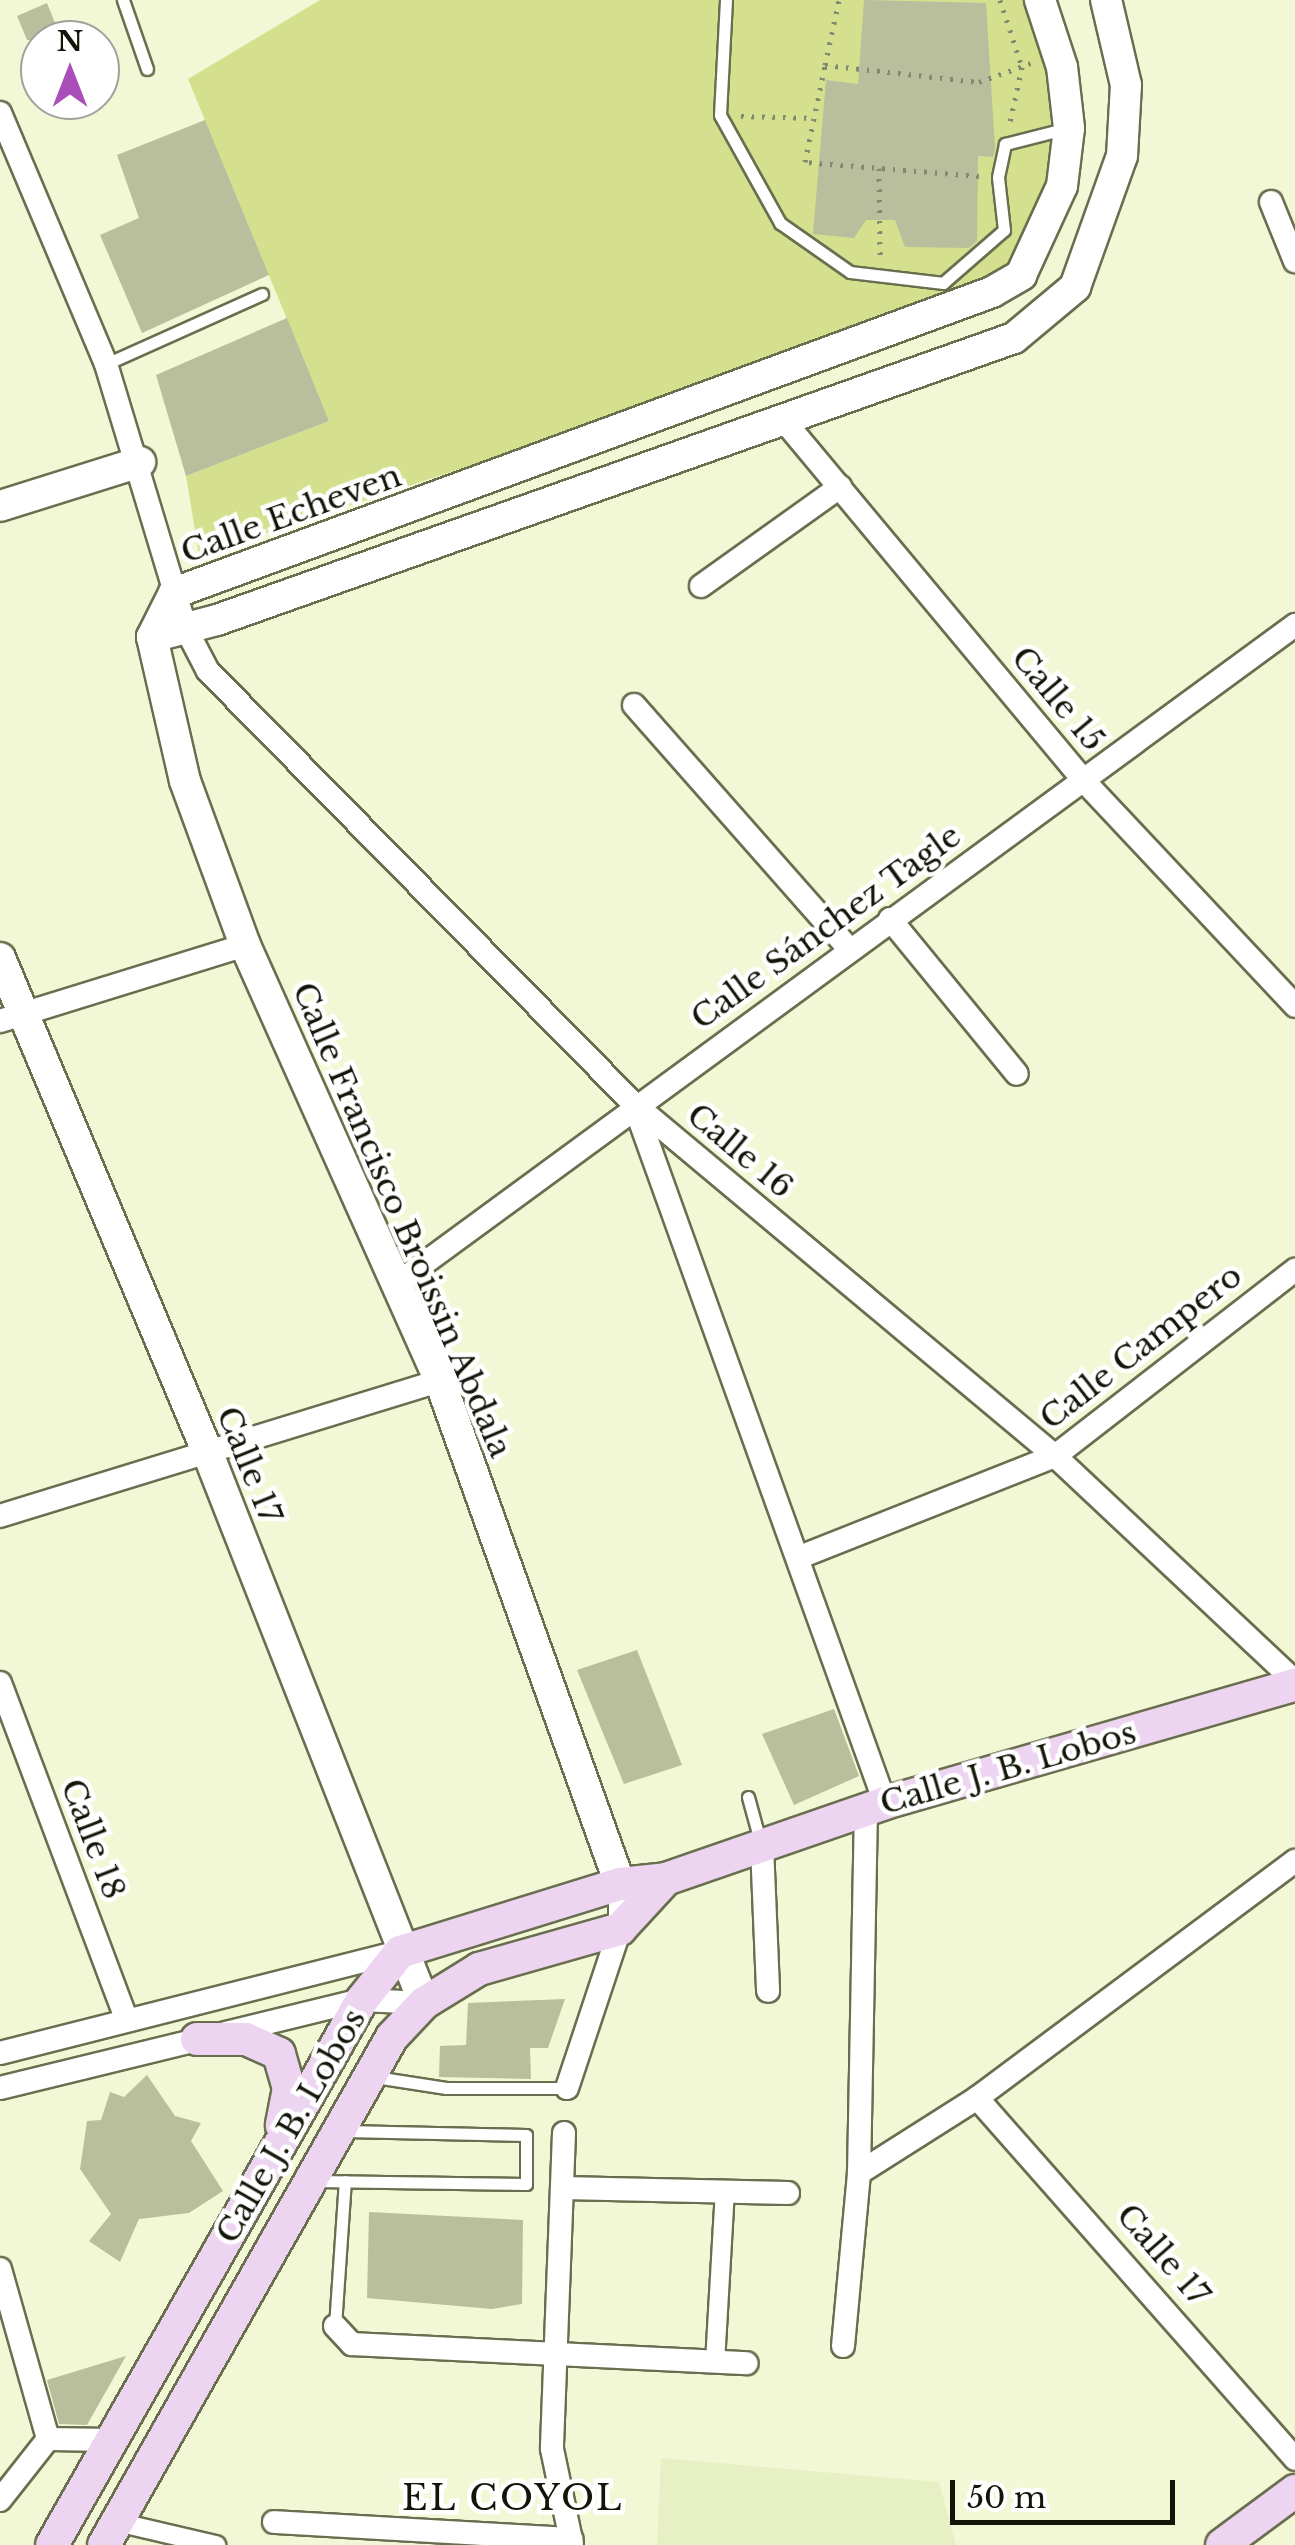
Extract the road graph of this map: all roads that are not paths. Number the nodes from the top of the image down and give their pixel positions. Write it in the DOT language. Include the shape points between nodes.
graph roads {
  1 [pos="123,0"];
  2 [pos="726,0"];
  3 [pos="1040,0"];
  4 [pos="1106,0"];
  5 [pos="146,69"];
  6 [pos="0,113"];
  7 [pos="1068,128"];
  8 [pos="1272,202"];
  9 [pos="1295,261"];
  10 [pos="262,294"];
  11 [pos="106,364"];
  12 [pos="785,422"];
  13 [pos="140,462"];
  14 [pos="840,487"];
  15 [pos="461,489"];
  16 [pos="0,506"];
  17 [pos="478,530"];
  18 [pos="701,586"];
  19 [pos="174,593"];
  20 [pos="1295,625"];
  21 [pos="186,629"];
  22 [pos="152,637"];
  23 [pos="634,705"];
  24 [pos="1086,782"];
  25 [pos="890,919"];
  26 [pos="245,945"];
  27 [pos="849,949"];
  28 [pos="0,958"];
  29 [pos="1295,1006"];
  30 [pos="11,1018"];
  31 [pos="1016,1074"];
  32 [pos="634,1104"];
  33 [pos="1295,1270"];
  34 [pos="396,1284"];
  35 [pos="440,1380"];
  36 [pos="208,1451"];
  37 [pos="1055,1456"];
  38 [pos="0,1516"];
  39 [pos="800,1557"];
  40 [pos="0,1683"];
  41 [pos="1295,1683"];
  42 [pos="748,1796"];
  43 [pos="876,1806"];
  44 [pos="762,1846"];
  45 [pos="1295,1861"];
  46 [pos="666,1879"];
  47 [pos="620,1884"];
  48 [pos="620,1929"];
  49 [pos="400,1952"];
  50 [pos="768,1991"];
  51 [pos="362,2000"];
  52 [pos="424,2003"];
  53 [pos="126,2018"];
  54 [pos="197,2039"];
  55 [pos="0,2053"];
  56 [pos="371,2077"];
  57 [pos="0,2088"];
  58 [pos="567,2088"];
  59 [pos="978,2098"];
  60 [pos="340,2131"];
  61 [pos="564,2133"];
  62 [pos="273,2157"];
  63 [pos="860,2174"];
  64 [pos="330,2181"];
  65 [pos="563,2188"];
  66 [pos="724,2192"];
  67 [pos="788,2193"];
  68 [pos="0,2269"];
  69 [pos="335,2326"];
  70 [pos="843,2346"];
  71 [pos="556,2358"];
  72 [pos="715,2363"];
  73 [pos="747,2363"];
  74 [pos="48,2439"];
  75 [pos="112,2440"];
  76 [pos="1295,2459"];
  77 [pos="1295,2491"];
  78 [pos="0,2500"];
  79 [pos="274,2522"];
  80 [pos="111,2534"];
  81 [pos="572,2542"];
  82 [pos="52,2545"];
  83 [pos="216,2545"];
  84 [pos="1222,2545"];
  1 -- 5 [label="lane"];
  2 -- 7 [label="lane" via="720,115 780,222 850,272 944,283 1004,230 998,178 1005,144"];
  3 -- 7 [label="street, Calle Echeven" via="1058,53"];
  4 -- 12 [label="street" via="1126,85 1122,156 1075,287 1014,338"];
  6 -- 11 [label="street"];
  7 -- 15 [label="street, Calle Echeven" via="1062,186 1021,275 992,292"];
  8 -- 9 [label="street"];
  10 -- 11 [label="lane"];
  11 -- 13 [label="street"];
  12 -- 14 [label="street, Calle 15"];
  12 -- 17 [label="street"];
  13 -- 16 [label="street"];
  13 -- 19 [label="street"];
  14 -- 18 [label="street"];
  14 -- 24 [label="street, Calle 15"];
  15 -- 17 [label="street"];
  15 -- 19 [label="street, Calle Echeven"];
  17 -- 21 [label="street"];
  19 -- 21 [label="street"];
  19 -- 22 [label="street, Calle Echeven"];
  20 -- 24 [label="street, Calle Sánchez Tagle"];
  21 -- 22 [label="street"];
  21 -- 32 [label="street, Calle 16" via="208,672 250,721"];
  22 -- 26 [label="street, Calle Francisco Broissin Abdala" via="185,781"];
  23 -- 27 [label="street"];
  24 -- 25 [label="street, Calle Sánchez Tagle"];
  24 -- 29 [label="street, Calle 15"];
  25 -- 27 [label="street, Calle Sánchez Tagle"];
  25 -- 31 [label="street"];
  26 -- 30 [label="street"];
  26 -- 34 [label="street, Calle Francisco Broissin Abdala"];
  27 -- 32 [label="street, Calle Sánchez Tagle"];
  28 -- 30 [label="street, Calle 17"];
  30 -- 36 [label="street, Calle 17"];
  32 -- 34 [label="street, Calle Sánchez Tagle"];
  32 -- 37 [label="street, Calle 16"];
  32 -- 39 [label="street"];
  33 -- 37 [label="street, Calle Campero"];
  34 -- 35 [label="street, Calle Francisco Broissin Abdala"];
  35 -- 36 [label="street"];
  35 -- 47 [label="street, Calle Francisco Broissin Abdala"];
  36 -- 38 [label="street"];
  36 -- 49 [label="street, Calle 17"];
  37 -- 39 [label="street, Calle Campero"];
  37 -- 41 [label="street, Calle 16"];
  39 -- 43 [label="street"];
  40 -- 53 [label="street, Calle 18"];
  41 -- 43 [label="main road, Calle J. B. Lobos"];
  42 -- 44 [label="lane"];
  43 -- 44 [label="main road, Calle J. B. Lobos"];
  43 -- 63 [label="street"];
  44 -- 46 [label="main road, Calle J. B. Lobos"];
  44 -- 50 [label="street"];
  45 -- 59 [label="street"];
  46 -- 47 [label="main road, Calle J. B. Lobos"];
  46 -- 48 [label="main road, Calle J. B. Lobos"];
  47 -- 48 [label="street"];
  47 -- 49 [label="main road, Calle J. B. Lobos"];
  48 -- 52 [label="main road, Calle J. B. Lobos" via="479,1969"];
  48 -- 58 [label="street"];
  49 -- 51 [label="main road, Calle J. B. Lobos"];
  49 -- 52 [label="street, Calle 17"];
  49 -- 53 [label="street"];
  51 -- 52 [label="street"];
  51 -- 54 [label="street"];
  51 -- 62 [label="main road, Calle J. B. Lobos"];
  52 -- 56 [label="main road, Calle J. B. Lobos" via="392,2038"];
  53 -- 55 [label="street"];
  54 -- 57 [label="street"];
  54 -- 62 [label="main road" via="246,2039 279,2054 288,2088"];
  56 -- 58 [label="lane" via="446,2088"];
  56 -- 60 [label="main road, Calle J. B. Lobos"];
  59 -- 63 [label="street"];
  59 -- 76 [label="street, Calle 17"];
  60 -- 64 [label="main road, Calle J. B. Lobos"];
  60 -- 64 [label="lane" via="526,2135 526,2184"];
  61 -- 65 [label="street"];
  62 -- 75 [label="main road, Calle J. B. Lobos"];
  63 -- 70 [label="street"];
  64 -- 69 [label="lane"];
  64 -- 80 [label="main road, Calle J. B. Lobos"];
  65 -- 66 [label="street"];
  65 -- 71 [label="street"];
  66 -- 67 [label="street"];
  66 -- 72 [label="street"];
  68 -- 74 [label="street"];
  69 -- 71 [label="street" via="352,2344"];
  71 -- 72 [label="street"];
  71 -- 81 [label="street" via="552,2448"];
  72 -- 73 [label="street"];
  74 -- 75 [label="street"];
  74 -- 78 [label="street"];
  75 -- 82 [label="main road, Calle J. B. Lobos"];
  77 -- 84 [label="main road"];
  79 -- 81 [label="street"];
  80 -- 83 [label="street"];
}
